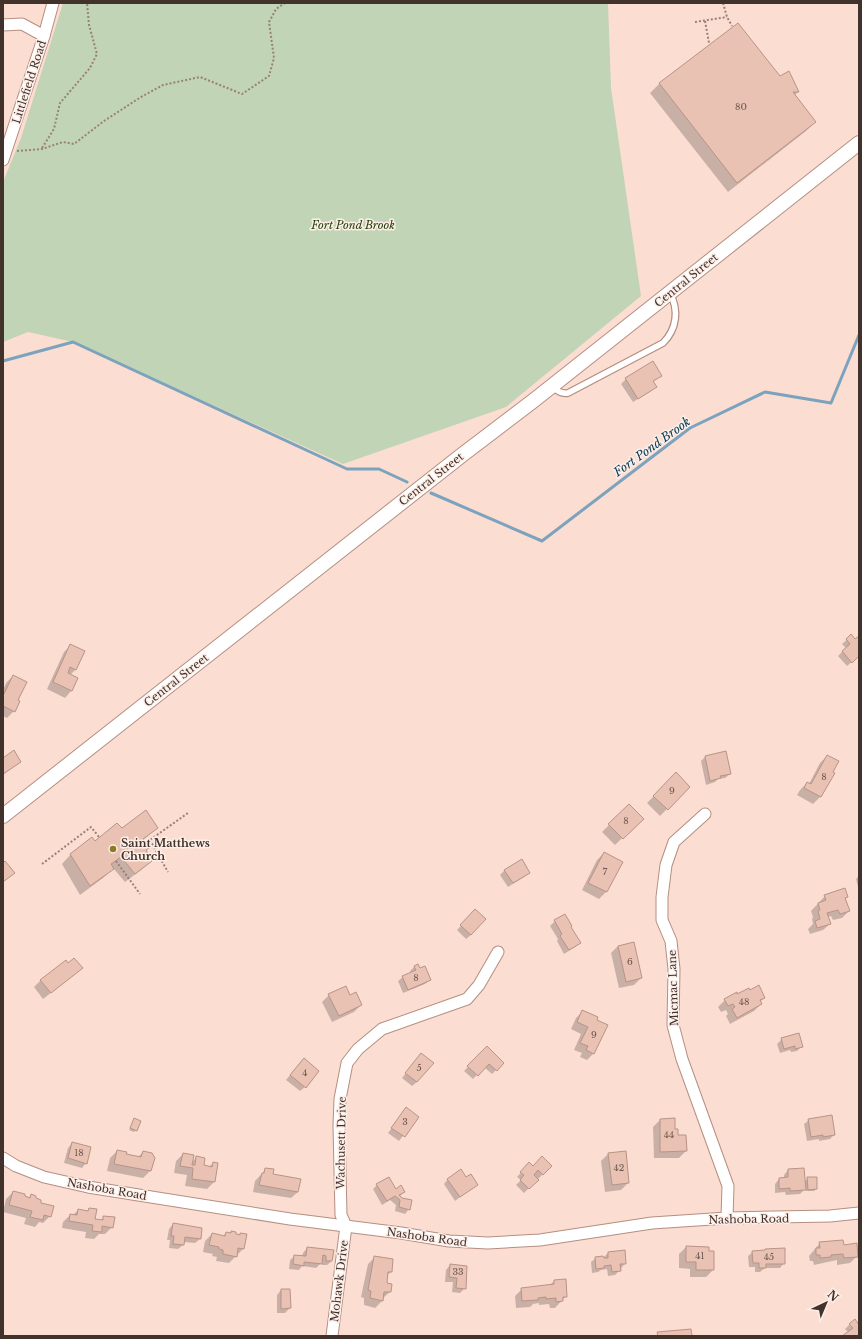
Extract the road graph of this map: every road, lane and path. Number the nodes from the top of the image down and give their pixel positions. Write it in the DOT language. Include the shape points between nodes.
graph roads {
  1 [pos="53,3"];
  2 [pos="87,3"];
  3 [pos="285,3"];
  4 [pos="722,3"];
  5 [pos="727,17"];
  6 [pos="705,21"];
  7 [pos="695,22"];
  8 [pos="3,25"];
  9 [pos="732,26"];
  10 [pos="44,36"];
  11 [pos="709,43"];
  12 [pos="859,143"];
  13 [pos="42,149"];
  14 [pos="5,156"];
  15 [pos="670,293"];
  16 [pos="552,386"];
  17 [pos="188,813"];
  18 [pos="705,814"];
  19 [pos="3,816"];
  20 [pos="99,837"];
  21 [pos="150,840"];
  22 [pos="146,842"];
  23 [pos="116,861"];
  24 [pos="42,864"];
  25 [pos="168,872"];
  26 [pos="140,894"];
  27 [pos="498,952"];
  28 [pos="5,1161"];
  29 [pos="859,1213"];
  30 [pos="727,1218"];
  31 [pos="346,1226"];
  32 [pos="332,1336"];
  1 -- 10 [label="street, Littlefield Road"];
  2 -- 13 [label="path" via="89,25 97,54 90,68 60,103 54,128"];
  3 -- 13 [label="path" via="276,9 269,22 274,58 269,76 242,94 200,77 163,85 141,97 74,144 63,142"];
  4 -- 5 [label="path"];
  5 -- 6 [label="path"];
  5 -- 9 [label="path"];
  6 -- 7 [label="path"];
  6 -- 11 [label="path"];
  8 -- 10 [label="street" via="22,24"];
  10 -- 14 [label="street, Littlefield Road"];
  12 -- 15 [label="street, Central Street"];
  13 -- 14 [label="path"];
  15 -- 16 [label="street, Central Street"];
  15 -- 16 [label="lane" via="675,304 676,316 671,332 663,343 568,393 558,392"];
  16 -- 19 [label="street, Central Street"];
  17 -- 21 [label="path"];
  18 -- 30 [label="street, Micmac Lane" via="674,842 666,865 662,920 671,941 674,969 673,1025 682,1059 728,1186"];
  20 -- 24 [label="path" via="91,827"];
  21 -- 22 [label="path"];
  21 -- 25 [label="path"];
  23 -- 26 [label="path"];
  27 -- 31 [label="street, Wachusett Drive" via="479,985 467,999 382,1029 358,1049 347,1063 340,1099 339,1126 341,1215"];
  28 -- 31 [label="street, Nashoba Road" via="44,1177 88,1187"];
  29 -- 30 [label="street, Nashoba Road" via="823,1217"];
  30 -- 31 [label="street, Nashoba Road" via="652,1223 540,1240 488,1243 449,1241"];
  31 -- 32 [label="street, Mohawk Drive"];
}
